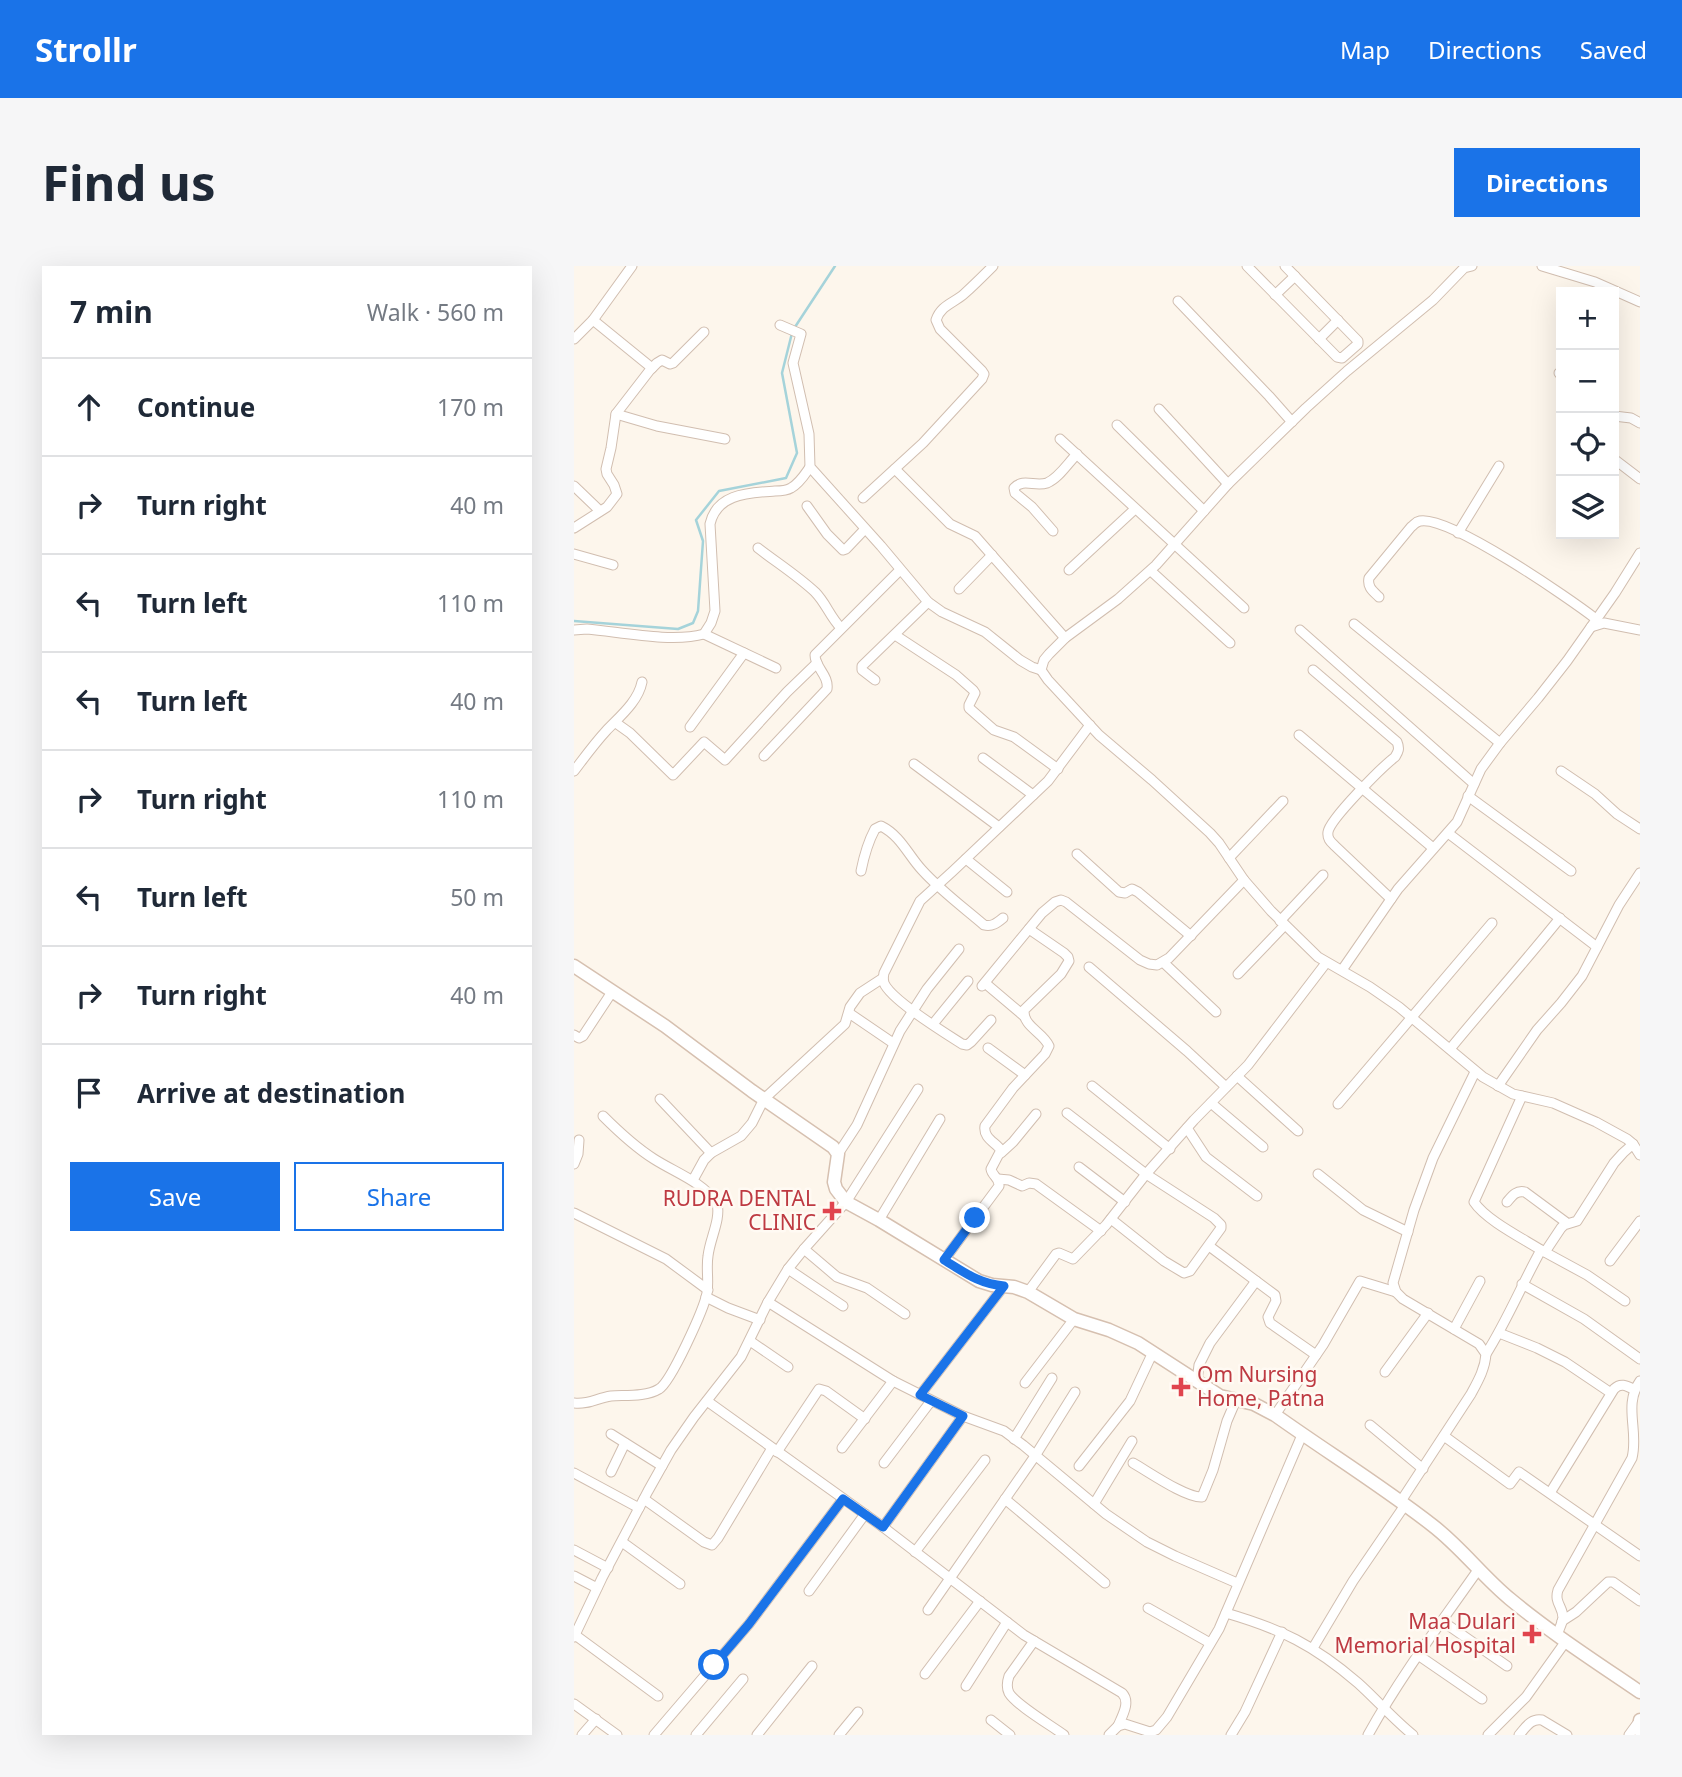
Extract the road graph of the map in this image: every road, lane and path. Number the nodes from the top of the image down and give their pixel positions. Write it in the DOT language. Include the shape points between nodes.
graph roads {
  1 [pos="632,266"];
  2 [pos="993,266"];
  3 [pos="1247,266"];
  4 [pos="1285,266"];
  5 [pos="1545,266"];
  6 [pos="1466,267"];
  7 [pos="1295,276"];
  8 [pos="1275,295"];
  9 [pos="1178,302"];
  10 [pos="1640,302"];
  11 [pos="593,320"];
  12 [pos="1338,320"];
  13 [pos="783,326"];
  14 [pos="704,332"];
  15 [pos="574,339"];
  16 [pos="1319,339"];
  17 [pos="1349,352"];
  18 [pos="1358,361"];
  19 [pos="652,368"];
  20 [pos="1159,409"];
  21 [pos="616,414"];
  22 [pos="1619,417"];
  23 [pos="1292,422"];
  24 [pos="1640,422"];
  25 [pos="1117,425"];
  26 [pos="725,439"];
  27 [pos="1060,439"];
  28 [pos="1077,454"];
  29 [pos="1619,463"];
  30 [pos="1499,466"];
  31 [pos="810,467"];
  32 [pos="895,469"];
  33 [pos="1640,480"];
  34 [pos="1228,484"];
  35 [pos="574,486"];
  36 [pos="863,498"];
  37 [pos="807,506"];
  38 [pos="1135,509"];
  39 [pos="600,511"];
  40 [pos="1204,511"];
  41 [pos="574,528"];
  42 [pos="866,529"];
  43 [pos="1053,531"];
  44 [pos="1458,533"];
  45 [pos="1174,546"];
  46 [pos="758,548"];
  47 [pos="1640,553"];
  48 [pos="574,554"];
  49 [pos="992,555"];
  50 [pos="613,565"];
  51 [pos="900,570"];
  52 [pos="1069,570"];
  53 [pos="1151,571"];
  54 [pos="959,589"];
  55 [pos="1379,597"];
  56 [pos="928,602"];
  57 [pos="1244,608"];
  58 [pos="1593,623"];
  59 [pos="1354,624"];
  60 [pos="841,628"];
  61 [pos="574,630"];
  62 [pos="1300,630"];
  63 [pos="1640,630"];
  64 [pos="704,634"];
  65 [pos="895,635"];
  66 [pos="1065,638"];
  67 [pos="1230,643"];
  68 [pos="744,653"];
  69 [pos="817,663"];
  70 [pos="776,668"];
  71 [pos="1041,670"];
  72 [pos="1313,670"];
  73 [pos="875,680"];
  74 [pos="642,682"];
  75 [pos="616,723"];
  76 [pos="1090,726"];
  77 [pos="690,727"];
  78 [pos="1299,735"];
  79 [pos="1500,743"];
  80 [pos="764,756"];
  81 [pos="983,758"];
  82 [pos="915,764"];
  83 [pos="1058,769"];
  84 [pos="574,771"];
  85 [pos="1561,771"];
  86 [pos="1474,784"];
  87 [pos="1362,789"];
  88 [pos="1033,795"];
  89 [pos="1468,796"];
  90 [pos="1283,801"];
  91 [pos="999,827"];
  92 [pos="1640,829"];
  93 [pos="1448,833"];
  94 [pos="1433,848"];
  95 [pos="1077,854"];
  96 [pos="1229,858"];
  97 [pos="966,859"];
  98 [pos="861,871"];
  99 [pos="1571,871"];
  100 [pos="1640,873"];
  101 [pos="1323,875"];
  102 [pos="1244,880"];
  103 [pos="937,885"];
  104 [pos="1007,892"];
  105 [pos="1391,898"];
  106 [pos="1003,918"];
  107 [pos="1560,918"];
  108 [pos="1282,923"];
  109 [pos="1492,923"];
  110 [pos="1029,929"];
  111 [pos="1191,936"];
  112 [pos="1597,947"];
  113 [pos="959,949"];
  114 [pos="1326,962"];
  115 [pos="1164,963"];
  116 [pos="574,966"];
  117 [pos="1089,967"];
  118 [pos="1342,971"];
  119 [pos="1238,974"];
  120 [pos="883,978"];
  121 [pos="968,981"];
  122 [pos="612,992"];
  123 [pos="912,1010"];
  124 [pos="1216,1012"];
  125 [pos="849,1013"];
  126 [pos="1024,1016"];
  127 [pos="1413,1018"];
  128 [pos="991,1020"];
  129 [pos="933,1024"];
  130 [pos="574,1035"];
  131 [pos="893,1044"];
  132 [pos="988,1048"];
  133 [pos="1450,1049"];
  134 [pos="1475,1072"];
  135 [pos="1025,1075"];
  136 [pos="1237,1076"];
  137 [pos="1092,1086"];
  138 [pos="1498,1086"];
  139 [pos="1226,1087"];
  140 [pos="918,1088"];
  141 [pos="1521,1096"];
  142 [pos="660,1099"];
  143 [pos="764,1099"];
  144 [pos="1210,1102"];
  145 [pos="1338,1104"];
  146 [pos="1067,1113"];
  147 [pos="1036,1114"];
  148 [pos="603,1116"];
  149 [pos="940,1119"];
  150 [pos="1187,1128"];
  151 [pos="1298,1131"];
  152 [pos="579,1140"];
  153 [pos="1263,1147"];
  154 [pos="1170,1149"];
  155 [pos="1638,1150"];
  156 [pos="711,1153"];
  157 [pos="1001,1153"];
  158 [pos="838,1154"];
  159 [pos="574,1164"];
  160 [pos="1079,1167"];
  161 [pos="1146,1174"];
  162 [pos="1318,1174"];
  163 [pos="998,1179"];
  164 [pos="693,1180"];
  165 [pos="1257,1196"];
  166 [pos="846,1202"];
  167 [pos="1125,1202"];
  168 [pos="1507,1202"];
  169 [pos="574,1213"];
  170 [pos="1111,1219"];
  171 [pos="879,1220"];
  172 [pos="1640,1221"];
  173 [pos="1567,1223"];
  174 [pos="1101,1231"];
  175 [pos="1408,1232"];
  176 [pos="1209,1245"];
  177 [pos="804,1249"];
  178 [pos="1543,1251"];
  179 [pos="944,1260"];
  180 [pos="1609,1261"];
  181 [pos="788,1269"];
  182 [pos="1256,1281"];
  183 [pos="1480,1281"];
  184 [pos="1522,1284"];
  185 [pos="1004,1286"];
  186 [pos="1028,1292"];
  187 [pos="1396,1292"];
  188 [pos="707,1294"];
  189 [pos="1625,1301"];
  190 [pos="768,1302"];
  191 [pos="843,1306"];
  192 [pos="1427,1313"];
  193 [pos="905,1314"];
  194 [pos="1074,1319"];
  195 [pos="760,1320"];
  196 [pos="1454,1329"];
  197 [pos="1500,1333"];
  198 [pos="750,1342"];
  199 [pos="1153,1352"];
  200 [pos="1486,1354"];
  201 [pos="1316,1355"];
  202 [pos="1640,1359"];
  203 [pos="788,1367"];
  204 [pos="1385,1371"];
  205 [pos="1052,1378"];
  206 [pos="893,1381"];
  207 [pos="1196,1381"];
  208 [pos="1025,1383"];
  209 [pos="1637,1386"];
  210 [pos="1075,1392"];
  211 [pos="1611,1393"];
  212 [pos="920,1395"];
  213 [pos="1236,1400"];
  214 [pos="707,1401"];
  215 [pos="931,1401"];
  216 [pos="574,1403"];
  217 [pos="1275,1415"];
  218 [pos="963,1416"];
  219 [pos="865,1419"];
  220 [pos="1370,1425"];
  221 [pos="611,1434"];
  222 [pos="1303,1435"];
  223 [pos="1444,1436"];
  224 [pos="1014,1438"];
  225 [pos="1132,1441"];
  226 [pos="625,1443"];
  227 [pos="842,1448"];
  228 [pos="774,1450"];
  229 [pos="1637,1455"];
  230 [pos="1035,1456"];
  231 [pos="985,1460"];
  232 [pos="884,1463"];
  233 [pos="1133,1463"];
  234 [pos="662,1466"];
  235 [pos="1079,1466"];
  236 [pos="1423,1469"];
  237 [pos="611,1472"];
  238 [pos="574,1473"];
  239 [pos="1550,1493"];
  240 [pos="843,1499"];
  241 [pos="1005,1499"];
  242 [pos="642,1503"];
  243 [pos="1403,1503"];
  244 [pos="1094,1504"];
  245 [pos="865,1514"];
  246 [pos="1594,1523"];
  247 [pos="883,1527"];
  248 [pos="622,1542"];
  249 [pos="574,1550"];
  250 [pos="915,1552"];
  251 [pos="1640,1556"];
  252 [pos="608,1568"];
  253 [pos="1478,1570"];
  254 [pos="574,1576"];
  255 [pos="951,1579"];
  256 [pos="1105,1583"];
  257 [pos="1237,1583"];
  258 [pos="680,1584"];
  259 [pos="597,1588"];
  260 [pos="809,1591"];
  261 [pos="980,1601"];
  262 [pos="1640,1601"];
  263 [pos="1147,1608"];
  264 [pos="928,1611"];
  265 [pos="1226,1613"];
  266 [pos="1442,1621"];
  267 [pos="1562,1621"];
  268 [pos="1007,1622"];
  269 [pos="1282,1632"];
  270 [pos="575,1636"];
  271 [pos="1561,1638"];
  272 [pos="1034,1641"];
  273 [pos="1210,1643"];
  274 [pos="1313,1648"];
  275 [pos="1418,1655"];
  276 [pos="812,1666"];
  277 [pos="1507,1666"];
  278 [pos="925,1674"];
  279 [pos="743,1679"];
  280 [pos="966,1686"];
  281 [pos="1640,1692"];
  282 [pos="658,1696"];
  283 [pos="1482,1699"];
  284 [pos="574,1703"];
  285 [pos="1383,1708"];
  286 [pos="858,1712"];
  287 [pos="596,1719"];
  288 [pos="991,1720"];
  289 [pos="1640,1720"];
  290 [pos="1118,1726"];
  291 [pos="1640,1731"];
  292 [pos="1152,1733"];
  293 [pos="582,1735"];
  294 [pos="617,1735"];
  295 [pos="654,1735"];
  296 [pos="696,1735"];
  297 [pos="757,1735"];
  298 [pos="839,1735"];
  299 [pos="1010,1735"];
  300 [pos="1064,1735"];
  301 [pos="1109,1735"];
  302 [pos="1231,1735"];
  303 [pos="1368,1735"];
  304 [pos="1413,1735"];
  305 [pos="1488,1735"];
  306 [pos="1519,1735"];
  307 [pos="1567,1735"];
  308 [pos="1629,1735"];
  1 -- 11 [label="street"];
  2 -- 32 [label="street" via="964,295 944,307 936,320 982,371 982,379"];
  3 -- 8 [label="street"];
  4 -- 7 [label="street"];
  5 -- 10 [label="street"];
  6 -- 18 [label="street"];
  7 -- 8 [label="street"];
  7 -- 12 [label="street"];
  8 -- 16 [label="street"];
  9 -- 23 [label="street"];
  11 -- 15 [label="street"];
  11 -- 19 [label="street"];
  12 -- 16 [label="street"];
  12 -- 17 [label="street" via="1358,341"];
  13 -- 31 [label="street" via="800,334 793,363 809,434"];
  14 -- 19 [label="street" via="673,363 662,360"];
  16 -- 17 [label="street" via="1339,358"];
  17 -- 18 [label="street"];
  18 -- 23 [label="street"];
  19 -- 21 [label="street"];
  20 -- 34 [label="street"];
  21 -- 26 [label="street"];
  21 -- 39 [label="street" via="606,470 617,494"];
  22 -- 24 [label="street"];
  23 -- 34 [label="street"];
  25 -- 40 [label="street"];
  27 -- 28 [label="street"];
  28 -- 38 [label="street"];
  28 -- 43 [label="street" via="1052,480 1014,488"];
  29 -- 33 [label="street"];
  30 -- 44 [label="street"];
  31 -- 42 [label="street"];
  31 -- 64 [label="street" via="788,490 730,497 712,516 715,611"];
  32 -- 36 [label="street"];
  32 -- 49 [label="street" via="950,524 973,534"];
  34 -- 40 [label="street"];
  35 -- 39 [label="street"];
  37 -- 42 [label="street" via="843,551"];
  38 -- 45 [label="street"];
  38 -- 52 [label="street"];
  39 -- 41 [label="street"];
  40 -- 45 [label="street"];
  42 -- 51 [label="street"];
  44 -- 55 [label="street" via="1427,521 1415,523 1369,578"];
  44 -- 58 [label="street" via="1533,574"];
  45 -- 53 [label="street"];
  45 -- 57 [label="street"];
  46 -- 60 [label="street" via="814,592"];
  47 -- 58 [label="street"];
  48 -- 50 [label="street"];
  49 -- 54 [label="street"];
  49 -- 66 [label="street"];
  51 -- 56 [label="street"];
  51 -- 60 [label="street"];
  53 -- 66 [label="street"];
  53 -- 67 [label="street"];
  56 -- 65 [label="street"];
  56 -- 71 [label="street" via="985,632 1020,660"];
  58 -- 63 [label="street"];
  58 -- 79 [label="street"];
  59 -- 79 [label="street"];
  60 -- 69 [label="street" via="816,656"];
  61 -- 64 [label="street" via="666,637"];
  62 -- 86 [label="street"];
  64 -- 68 [label="street"];
  65 -- 73 [label="street" via="862,666"];
  65 -- 83 [label="street" via="973,690 969,708 994,730 1014,737"];
  66 -- 71 [label="street"];
  68 -- 70 [label="street"];
  68 -- 77 [label="street"];
  69 -- 75 [label="street" via="725,760 704,742 673,775"];
  69 -- 80 [label="street" via="827,689"];
  71 -- 76 [label="street"];
  72 -- 87 [label="street" via="1397,742 1395,757"];
  74 -- 75 [label="street"];
  75 -- 84 [label="street"];
  76 -- 83 [label="street"];
  76 -- 96 [label="street" via="1210,833"];
  78 -- 87 [label="street"];
  79 -- 86 [label="street"];
  81 -- 88 [label="street"];
  82 -- 91 [label="street"];
  83 -- 88 [label="street"];
  85 -- 92 [label="street"];
  86 -- 89 [label="street"];
  87 -- 94 [label="street"];
  87 -- 105 [label="street" via="1331,824 1328,839"];
  88 -- 91 [label="street"];
  89 -- 93 [label="street"];
  89 -- 99 [label="street"];
  90 -- 96 [label="street"];
  91 -- 97 [label="street"];
  93 -- 94 [label="street"];
  93 -- 107 [label="street"];
  94 -- 105 [label="street"];
  95 -- 111 [label="street" via="1119,892 1138,892"];
  96 -- 102 [label="street"];
  97 -- 103 [label="street"];
  97 -- 104 [label="street"];
  98 -- 103 [label="street" via="873,832 881,827 898,839"];
  100 -- 112 [label="street"];
  101 -- 108 [label="street"];
  102 -- 108 [label="street"];
  102 -- 111 [label="street"];
  103 -- 106 [label="street" via="984,925"];
  103 -- 120 [label="street" via="915,908"];
  105 -- 118 [label="street"];
  107 -- 112 [label="street"];
  107 -- 133 [label="street"];
  108 -- 114 [label="street"];
  108 -- 119 [label="street"];
  109 -- 127 [label="street"];
  110 -- 115 [label="street" via="1061,900 1140,960"];
  110 -- 126 [label="street" via="983,984"];
  110 -- 126 [label="street" via="1069,961 1024,1010"];
  111 -- 115 [label="street"];
  112 -- 138 [label="street" via="1575,987 1537,1030"];
  113 -- 123 [label="street"];
  114 -- 118 [label="street"];
  114 -- 136 [label="street"];
  115 -- 124 [label="street"];
  116 -- 122 [label="street"];
  117 -- 139 [label="street"];
  118 -- 127 [label="street"];
  120 -- 123 [label="street" via="893,995"];
  120 -- 125 [label="street" via="860,993"];
  121 -- 129 [label="street"];
  122 -- 130 [label="street" via="583,1036"];
  122 -- 143 [label="street"];
  123 -- 129 [label="street"];
  123 -- 131 [label="street"];
  125 -- 131 [label="street"];
  125 -- 143 [label="street" via="845,1024"];
  126 -- 135 [label="street" via="1049,1043"];
  127 -- 133 [label="street"];
  127 -- 145 [label="street"];
  128 -- 129 [label="street" via="967,1045"];
  131 -- 158 [label="street" via="861,1117"];
  132 -- 135 [label="street"];
  133 -- 134 [label="street"];
  134 -- 138 [label="street"];
  134 -- 175 [label="street" via="1433,1158"];
  135 -- 157 [label="street" via="985,1126 984,1133"];
  136 -- 139 [label="street"];
  136 -- 151 [label="street"];
  137 -- 154 [label="street"];
  138 -- 141 [label="street"];
  139 -- 144 [label="street"];
  140 -- 166 [label="street"];
  141 -- 155 [label="street" via="1565,1108 1619,1134"];
  141 -- 178 [label="street" via="1474,1202"];
  142 -- 156 [label="street"];
  143 -- 156 [label="street" via="741,1136"];
  143 -- 158 [label="street"];
  144 -- 150 [label="street"];
  144 -- 153 [label="street"];
  146 -- 161 [label="street"];
  147 -- 157 [label="street"];
  148 -- 164 [label="street" via="640,1150"];
  149 -- 171 [label="street"];
  150 -- 154 [label="street"];
  150 -- 165 [label="street" via="1206,1157"];
  152 -- 159 [label="street"];
  154 -- 161 [label="street"];
  155 -- 173 [label="street" via="1615,1163 1577,1221"];
  156 -- 164 [label="street"];
  157 -- 163 [label="street" via="991,1169"];
  158 -- 166 [label="street" via="834,1182"];
  160 -- 167 [label="street"];
  161 -- 167 [label="street"];
  161 -- 176 [label="street" via="1219,1222 1221,1228"];
  162 -- 175 [label="street" via="1363,1210"];
  163 -- 174 [label="street" via="1036,1184"];
  163 -- 179 [label="street" via="997,1190"];
  164 -- 188 [label="street" via="719,1208 707,1258"];
  166 -- 171 [label="street"];
  166 -- 177 [label="street"];
  167 -- 170 [label="street"];
  168 -- 173 [label="street" via="1525,1192"];
  169 -- 188 [label="street" via="666,1259"];
  170 -- 174 [label="street"];
  170 -- 176 [label="street" via="1184,1273"];
  171 -- 179 [label="street"];
  172 -- 180 [label="street"];
  173 -- 178 [label="street"];
  174 -- 186 [label="street" via="1073,1259 1056,1254"];
  175 -- 187 [label="street" via="1394,1277"];
  176 -- 182 [label="street"];
  177 -- 181 [label="street"];
  177 -- 193 [label="street" via="837,1277 867,1288"];
  178 -- 184 [label="street"];
  178 -- 189 [label="street"];
  179 -- 185 [label="street" via="979,1281"];
  181 -- 190 [label="street"];
  181 -- 191 [label="street"];
  182 -- 201 [label="street" via="1276,1298 1268,1317 1270,1324"];
  182 -- 207 [label="street" via="1210,1343"];
  183 -- 196 [label="street"];
  184 -- 197 [label="street"];
  184 -- 202 [label="street" via="1584,1319"];
  185 -- 186 [label="street"];
  185 -- 212 [label="street"];
  186 -- 194 [label="street"];
  187 -- 192 [label="street"];
  187 -- 201 [label="street" via="1360,1281"];
  188 -- 195 [label="street"];
  188 -- 216 [label="street" via="683,1350 659,1389"];
  190 -- 195 [label="street"];
  190 -- 206 [label="street"];
  192 -- 196 [label="street"];
  192 -- 204 [label="street"];
  194 -- 199 [label="street" via="1122,1335"];
  194 -- 208 [label="street"];
  195 -- 198 [label="street"];
  196 -- 200 [label="street" via="1479,1344"];
  197 -- 200 [label="street"];
  197 -- 211 [label="street" via="1565,1362"];
  198 -- 203 [label="street"];
  198 -- 214 [label="street"];
  199 -- 207 [label="street"];
  199 -- 235 [label="street" via="1130,1401"];
  200 -- 223 [label="street" via="1480,1378"];
  201 -- 217 [label="street"];
  205 -- 224 [label="street"];
  206 -- 212 [label="street"];
  206 -- 219 [label="street"];
  207 -- 213 [label="street"];
  209 -- 211 [label="street" via="1618,1385"];
  209 -- 229 [label="street" via="1631,1405"];
  210 -- 230 [label="street"];
  211 -- 239 [label="street"];
  212 -- 215 [label="street"];
  213 -- 217 [label="street"];
  213 -- 233 [label="street" via="1202,1497 1185,1493"];
  214 -- 228 [label="street"];
  214 -- 234 [label="street"];
  215 -- 218 [label="street"];
  215 -- 232 [label="street"];
  217 -- 222 [label="street"];
  218 -- 224 [label="street"];
  218 -- 247 [label="street"];
  219 -- 227 [label="street"];
  219 -- 228 [label="street" via="819,1389"];
  220 -- 236 [label="street"];
  221 -- 226 [label="street"];
  222 -- 243 [label="street"];
  222 -- 257 [label="street"];
  223 -- 236 [label="street"];
  223 -- 239 [label="street" via="1510,1484 1519,1472"];
  224 -- 230 [label="street"];
  225 -- 244 [label="street"];
  226 -- 234 [label="street"];
  226 -- 237 [label="street"];
  228 -- 240 [label="street"];
  228 -- 242 [label="street" via="712,1545"];
  229 -- 246 [label="street"];
  230 -- 241 [label="street"];
  230 -- 244 [label="street"];
  231 -- 250 [label="street"];
  234 -- 242 [label="street"];
  236 -- 243 [label="street"];
  238 -- 242 [label="street"];
  239 -- 246 [label="street"];
  240 -- 245 [label="street"];
  240 -- 295 [label="street" via="749,1624"];
  241 -- 255 [label="street"];
  241 -- 256 [label="street"];
  242 -- 248 [label="street"];
  243 -- 253 [label="street"];
  243 -- 274 [label="street"];
  244 -- 257 [label="street" via="1160,1549"];
  245 -- 247 [label="street"];
  245 -- 260 [label="street"];
  246 -- 251 [label="street"];
  246 -- 267 [label="street" via="1558,1590"];
  247 -- 250 [label="street"];
  248 -- 252 [label="street"];
  248 -- 258 [label="street"];
  249 -- 252 [label="street"];
  250 -- 255 [label="street"];
  252 -- 259 [label="street"];
  253 -- 266 [label="street"];
  253 -- 271 [label="street"];
  254 -- 259 [label="street"];
  255 -- 261 [label="street"];
  255 -- 264 [label="street"];
  257 -- 265 [label="street"];
  259 -- 270 [label="street"];
  261 -- 268 [label="street"];
  261 -- 278 [label="street"];
  262 -- 267 [label="street" via="1611,1581"];
  263 -- 273 [label="street"];
  265 -- 269 [label="street"];
  265 -- 273 [label="street"];
  266 -- 275 [label="street"];
  266 -- 277 [label="street"];
  267 -- 271 [label="street"];
  268 -- 272 [label="street"];
  268 -- 280 [label="street"];
  269 -- 274 [label="street"];
  269 -- 302 [label="street"];
  270 -- 282 [label="street"];
  271 -- 281 [label="street"];
  271 -- 305 [label="street" via="1526,1697"];
  272 -- 290 [label="street" via="1126,1697"];
  272 -- 300 [label="street" via="1009,1676 1008,1691"];
  273 -- 292 [label="street" via="1167,1717"];
  274 -- 285 [label="street"];
  275 -- 283 [label="street"];
  275 -- 285 [label="street"];
  276 -- 297 [label="street"];
  279 -- 296 [label="street"];
  284 -- 287 [label="street"];
  285 -- 303 [label="street"];
  285 -- 304 [label="street"];
  286 -- 298 [label="street"];
  287 -- 293 [label="street"];
  287 -- 294 [label="street"];
  288 -- 299 [label="street"];
  289 -- 291 [label="street"];
  289 -- 308 [label="street"];
  290 -- 292 [label="street"];
  290 -- 301 [label="street"];
  306 -- 307 [label="street" via="1537,1719"];
}
